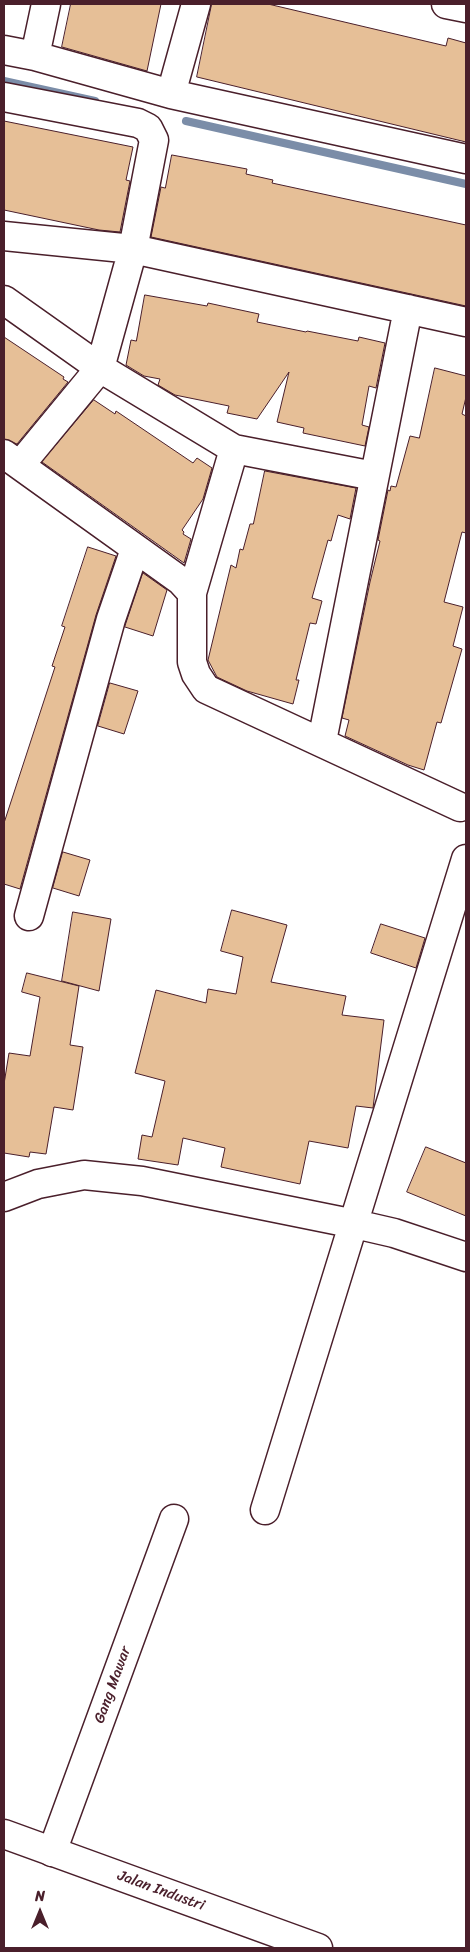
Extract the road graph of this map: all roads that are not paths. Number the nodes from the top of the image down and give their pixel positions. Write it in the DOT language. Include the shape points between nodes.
graph roads {
  1 [pos="46,4"];
  2 [pos="196,4"];
  3 [pos="446,4"];
  4 [pos="466,8"];
  5 [pos="4,50"];
  6 [pos="35,56"];
  7 [pos="170,94"];
  8 [pos="4,97"];
  9 [pos="466,159"];
  10 [pos="4,236"];
  11 [pos="133,249"];
  12 [pos="4,300"];
  13 [pos="408,309"];
  14 [pos="466,322"];
  15 [pos="100,368"];
  16 [pos="234,449"];
  17 [pos="12,459"];
  18 [pos="374,476"];
  19 [pos="135,549"];
  20 [pos="192,593"];
  21 [pos="322,741"];
  22 [pos="464,804"];
  23 [pos="466,859"];
  24 [pos="29,916"];
  25 [pos="4,1197"];
  26 [pos="355,1224"];
  27 [pos="466,1257"];
  28 [pos="265,1510"];
  29 [pos="174,1519"];
  30 [pos="4,1834"];
  31 [pos="52,1852"];
  32 [pos="318,1948"];
  1 -- 6 [label="street"];
  2 -- 7 [label="street"];
  3 -- 4 [label="street"];
  5 -- 6 [label="street"];
  6 -- 7 [label="street"];
  7 -- 9 [label="street"];
  8 -- 11 [label="street" via="138,123 148,128 154,140"];
  10 -- 11 [label="street"];
  11 -- 13 [label="street"];
  11 -- 15 [label="street"];
  12 -- 15 [label="street"];
  13 -- 14 [label="street"];
  13 -- 18 [label="street"];
  15 -- 16 [label="street"];
  15 -- 17 [label="street"];
  16 -- 18 [label="street"];
  16 -- 20 [label="street"];
  17 -- 19 [label="street"];
  18 -- 21 [label="street"];
  19 -- 20 [label="street" via="181,581"];
  19 -- 24 [label="street" via="112,619"];
  20 -- 21 [label="street" via="192,662 206,689"];
  21 -- 22 [label="street"];
  23 -- 26 [label="street"];
  25 -- 26 [label="street" via="38,1184 84,1175 142,1181"];
  26 -- 27 [label="street"];
  26 -- 28 [label="street"];
  29 -- 31 [label="street, Gang Mawar"];
  30 -- 31 [label="street, Jalan Industri"];
  31 -- 32 [label="street, Jalan Industri"];
}
